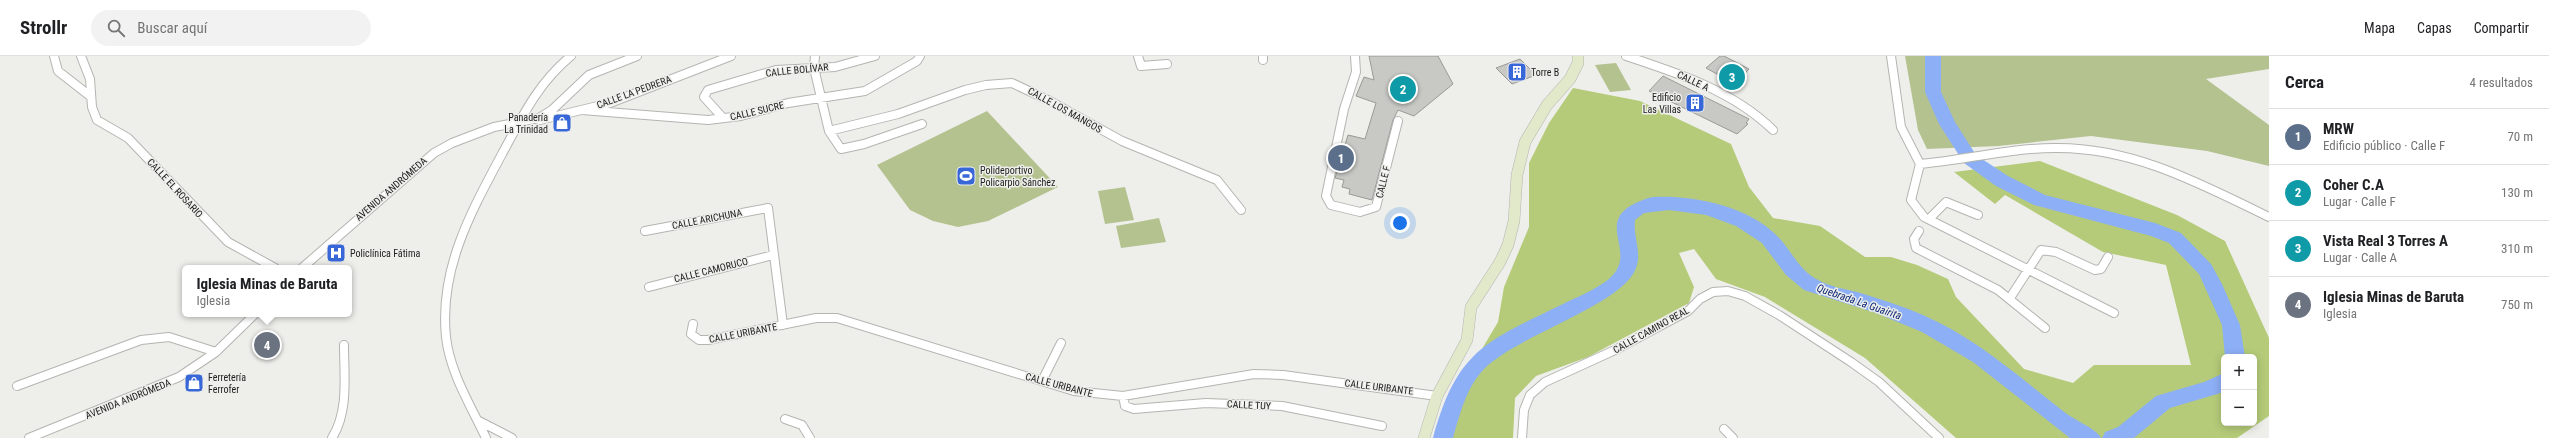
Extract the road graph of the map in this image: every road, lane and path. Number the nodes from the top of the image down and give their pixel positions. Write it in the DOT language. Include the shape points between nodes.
graph roads {
  1 [pos="54,56"];
  2 [pos="80,56"];
  3 [pos="571,56"];
  4 [pos="637,56"];
  5 [pos="731,56"];
  6 [pos="815,56"];
  7 [pos="875,56"];
  8 [pos="920,56"];
  9 [pos="1138,56"];
  10 [pos="1355,56"];
  11 [pos="1578,56"];
  12 [pos="1626,56"];
  13 [pos="1891,56"];
  14 [pos="1168,64"];
  15 [pos="814,68"];
  16 [pos="90,96"];
  17 [pos="822,98"];
  18 [pos="582,110"];
  19 [pos="723,118"];
  20 [pos="534,120"];
  21 [pos="1398,121"];
  22 [pos="516,124"];
  23 [pos="922,124"];
  24 [pos="1773,130"];
  25 [pos="830,131"];
  26 [pos="1920,164"];
  27 [pos="768,208"];
  28 [pos="1241,210"];
  29 [pos="1978,215"];
  30 [pos="2269,217"];
  31 [pos="1929,219"];
  32 [pos="645,231"];
  33 [pos="1919,231"];
  34 [pos="773,255"];
  35 [pos="2108,257"];
  36 [pos="270,265"];
  37 [pos="305,265"];
  38 [pos="2028,270"];
  39 [pos="650,287"];
  40 [pos="2010,298"];
  41 [pos="2114,313"];
  42 [pos="252,317"];
  43 [pos="693,324"];
  44 [pos="783,325"];
  45 [pos="2045,328"];
  46 [pos="1061,343"];
  47 [pos="344,344"];
  48 [pos="216,352"];
  49 [pos="1042,381"];
  50 [pos="17,386"];
  51 [pos="1123,396"];
  52 [pos="1437,396"];
  53 [pos="785,419"];
  54 [pos="479,421"];
  55 [pos="1382,426"];
  56 [pos="1724,429"];
  57 [pos="29,438"];
  58 [pos="332,438"];
  59 [pos="486,438"];
  60 [pos="512,438"];
  61 [pos="810,438"];
  62 [pos="1424,438"];
  63 [pos="1522,438"];
  64 [pos="1733,438"];
  65 [pos="1939,438"];
  1 -- 16 [label="street" via="58,71"];
  2 -- 16 [label="street, CALLE EL ROSARIO" via="89,77"];
  3 -- 22 [label="street" via="549,74"];
  4 -- 20 [label="street" via="591,74 552,110"];
  5 -- 18 [label="street, CALLE LA PEDRERA" via="610,103"];
  6 -- 15 [label="street"];
  7 -- 15 [label="street, CALLE BOLÍVAR" via="852,64"];
  8 -- 17 [label="street, CALLE SUCRE" via="918,61 865,91"];
  9 -- 14 [label="street" via="1141,66"];
  10 -- 21 [label="street, CALLE F" via="1358,66 1355,82 1343,105 1343,117 1326,196 1331,205 1349,212 1366,212 1376,207"];
  11 -- 52 [label="street" via="1570,79 1547,105 1525,142 1517,175 1514,221 1508,244 1500,262 1471,307 1467,340"];
  12 -- 24 [label="street, CALLE A" via="1685,76 1752,111 1765,120"];
  13 -- 26 [label="street" via="1901,126"];
  15 -- 17 [label="street"];
  15 -- 19 [label="street, CALLE BOLÍVAR" via="776,70 708,90 704,97"];
  16 -- 36 [label="street, CALLE EL ROSARIO" via="97,120 128,138 228,242"];
  17 -- 19 [label="street, CALLE SUCRE"];
  17 -- 25 [label="street"];
  18 -- 19 [label="street, CALLE SUCRE" via="640,116"];
  18 -- 20 [label="street, CALLE LA PEDRERA"];
  20 -- 22 [label="street, AVENIDA ANDRÓMEDA"];
  22 -- 37 [label="street, AVENIDA ANDRÓMEDA" via="494,127 434,153"];
  22 -- 54 [label="street" via="462,230 446,297 445,326 448,349 453,366"];
  23 -- 25 [label="street" via="864,144 841,149"];
  25 -- 28 [label="street, CALLE LOS MANGOS" via="898,114 965,90 1012,83 1050,100 1122,141 1217,180"];
  26 -- 30 [label="street" via="2055,148 2101,149 2148,161"];
  26 -- 31 [label="street" via="1911,200 1919,212"];
  27 -- 32 [label="street, CALLE ARICHUNA"];
  27 -- 34 [label="street, CALLE URIBANTE"];
  29 -- 31 [label="street" via="1946,202"];
  31 -- 38 [label="street"];
  33 -- 40 [label="street" via="1913,238 1916,248"];
  34 -- 39 [label="street, CALLE CAMORUCO"];
  34 -- 44 [label="street, CALLE URIBANTE"];
  35 -- 38 [label="street" via="2102,269 2095,270 2056,252 2043,250 2039,251"];
  38 -- 40 [label="street"];
  38 -- 41 [label="street"];
  40 -- 45 [label="street"];
  42 -- 48 [label="street, AVENIDA ANDRÓMEDA"];
  43 -- 44 [label="street, CALLE URIBANTE" via="691,334 699,340"];
  44 -- 49 [label="street, CALLE URIBANTE" via="816,318 837,318"];
  46 -- 49 [label="street"];
  47 -- 58 [label="street" via="342,410 338,428"];
  48 -- 50 [label="street" via="169,337 148,339"];
  48 -- 57 [label="street, AVENIDA ANDRÓMEDA" via="192,370 165,384"];
  49 -- 51 [label="street, CALLE URIBANTE" via="1090,394"];
  51 -- 52 [label="street, CALLE URIBANTE" via="1254,374 1298,377"];
  51 -- 55 [label="street, CALLE TUY" via="1125,406 1134,409 1206,403 1282,406"];
  52 -- 62 [label="street"];
  53 -- 61 [label="street" via="802,425"];
  54 -- 59 [label="street"];
  54 -- 60 [label="street"];
  56 -- 64 [label="street"];
  63 -- 65 [label="street, CALLE CAMINO REAL" via="1524,410 1530,395 1545,382 1616,350 1688,311 1700,299 1713,292 1728,291 1745,296 1779,315 1851,362 1879,382"];
}
